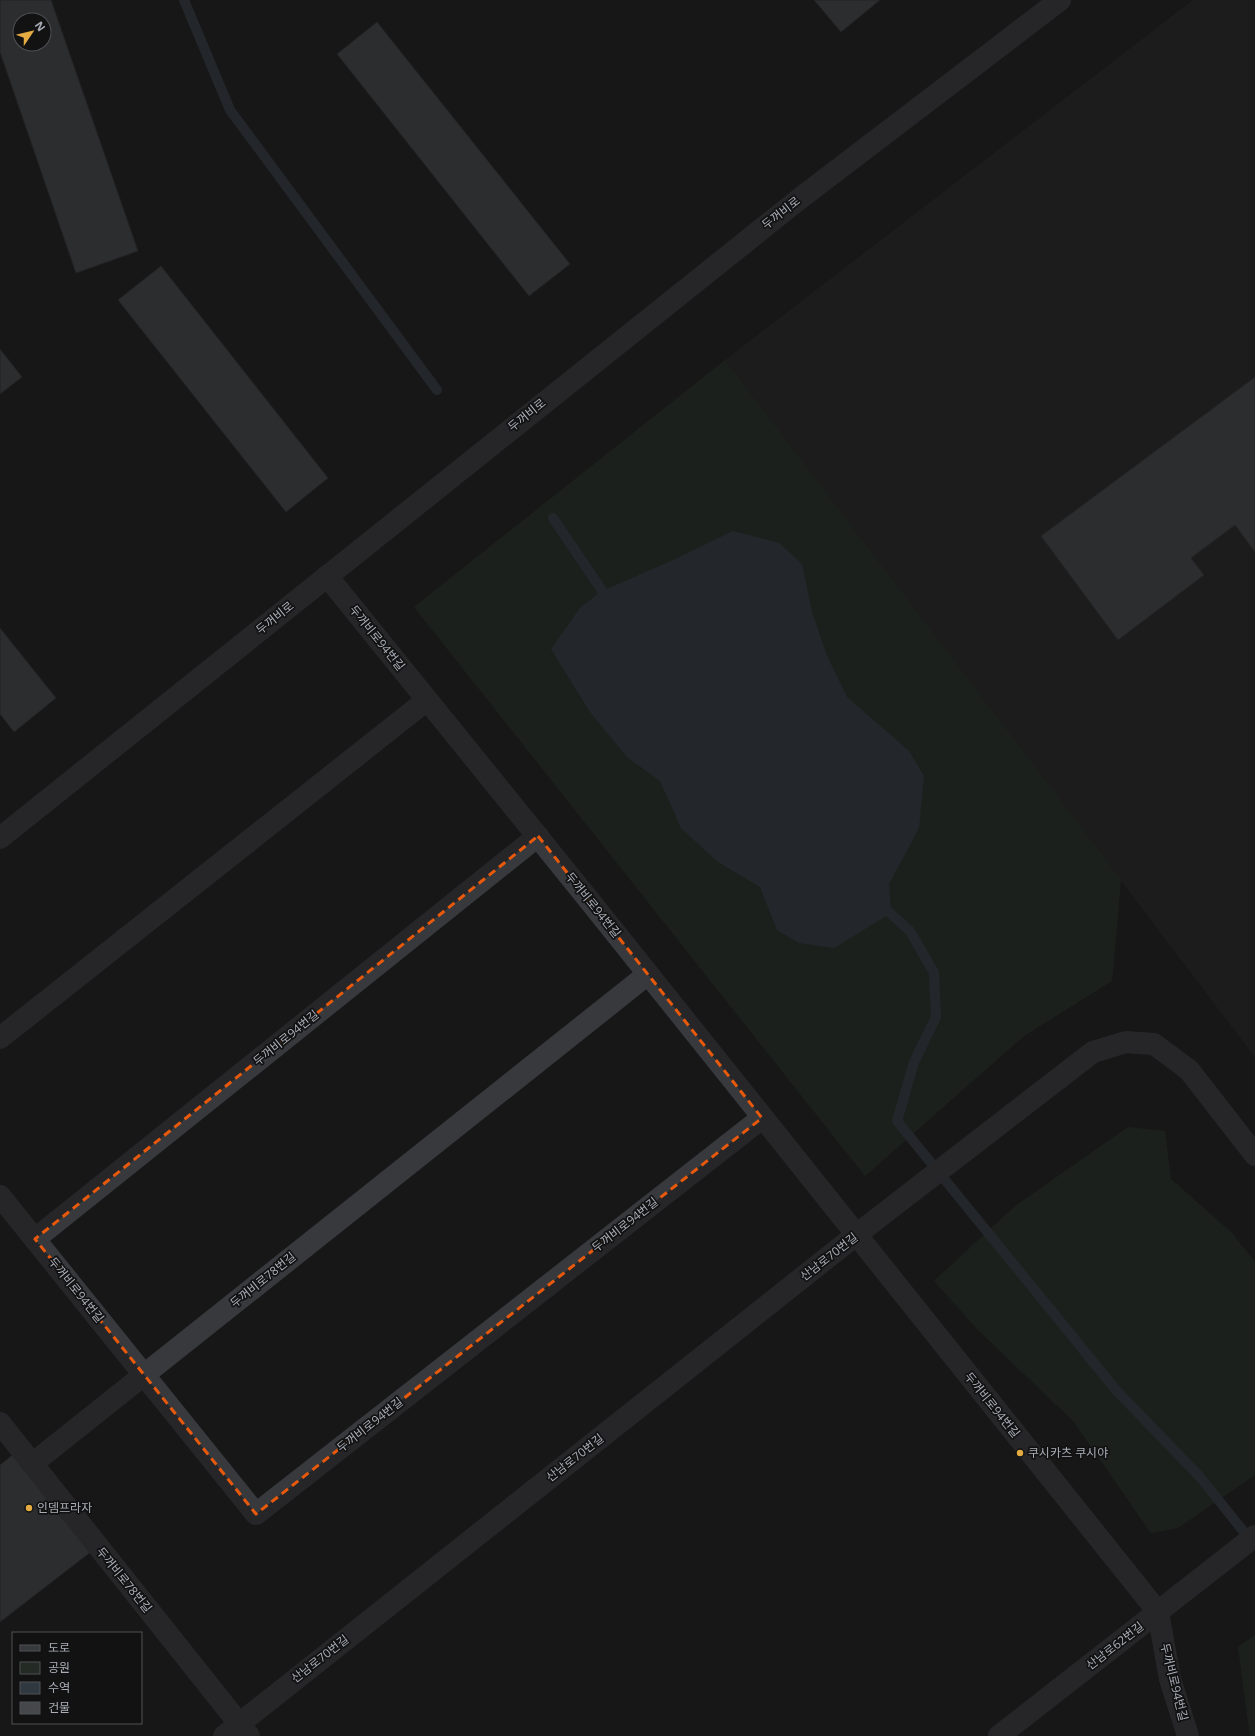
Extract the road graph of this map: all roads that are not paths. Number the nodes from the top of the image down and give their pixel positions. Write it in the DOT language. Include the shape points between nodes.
graph roads {
  1 [pos="1060,0"];
  2 [pos="327,576"];
  3 [pos="427,700"];
  4 [pos="538,836"];
  5 [pos="0,838"];
  6 [pos="648,974"];
  7 [pos="0,1038"];
  8 [pos="762,1118"];
  9 [pos="1255,1155"];
  10 [pos="0,1196"];
  11 [pos="856,1235"];
  12 [pos="35,1239"];
  13 [pos="144,1375"];
  14 [pos="0,1424"];
  15 [pos="32,1464"];
  16 [pos="1255,1536"];
  17 [pos="1158,1612"];
  18 [pos="237,1732"];
  19 [pos="999,1736"];
  20 [pos="1188,1736"];
  1 -- 2 [label="street, 두꺼비로" via="798,200"];
  2 -- 3 [label="street, 두꺼비로94번길"];
  2 -- 5 [label="street, 두꺼비로"];
  3 -- 4 [label="street, 두꺼비로94번길"];
  3 -- 7 [label="street"];
  4 -- 6 [label="street, 두꺼비로94번길"];
  4 -- 12 [label="street, 두꺼비로94번길"];
  6 -- 8 [label="street, 두꺼비로94번길"];
  6 -- 13 [label="street, 두꺼비로78번길"];
  8 -- 11 [label="street, 두꺼비로94번길"];
  8 -- 13 [label="street, 두꺼비로94번길" via="256,1514"];
  9 -- 11 [label="street, 산남로70번길" via="1189,1070 1154,1044 1126,1042 1093,1052"];
  10 -- 12 [label="street, 두꺼비로94번길"];
  11 -- 17 [label="street, 두꺼비로94번길"];
  11 -- 18 [label="street, 산남로70번길"];
  12 -- 13 [label="street, 두꺼비로94번길"];
  13 -- 15 [label="street, 두꺼비로78번길"];
  14 -- 15 [label="street, 두꺼비로78번길"];
  15 -- 18 [label="street, 두꺼비로78번길"];
  16 -- 17 [label="street, 산남로62번길"];
  17 -- 19 [label="street, 산남로62번길"];
  17 -- 20 [label="street, 두꺼비로94번길" via="1170,1679"];
}
